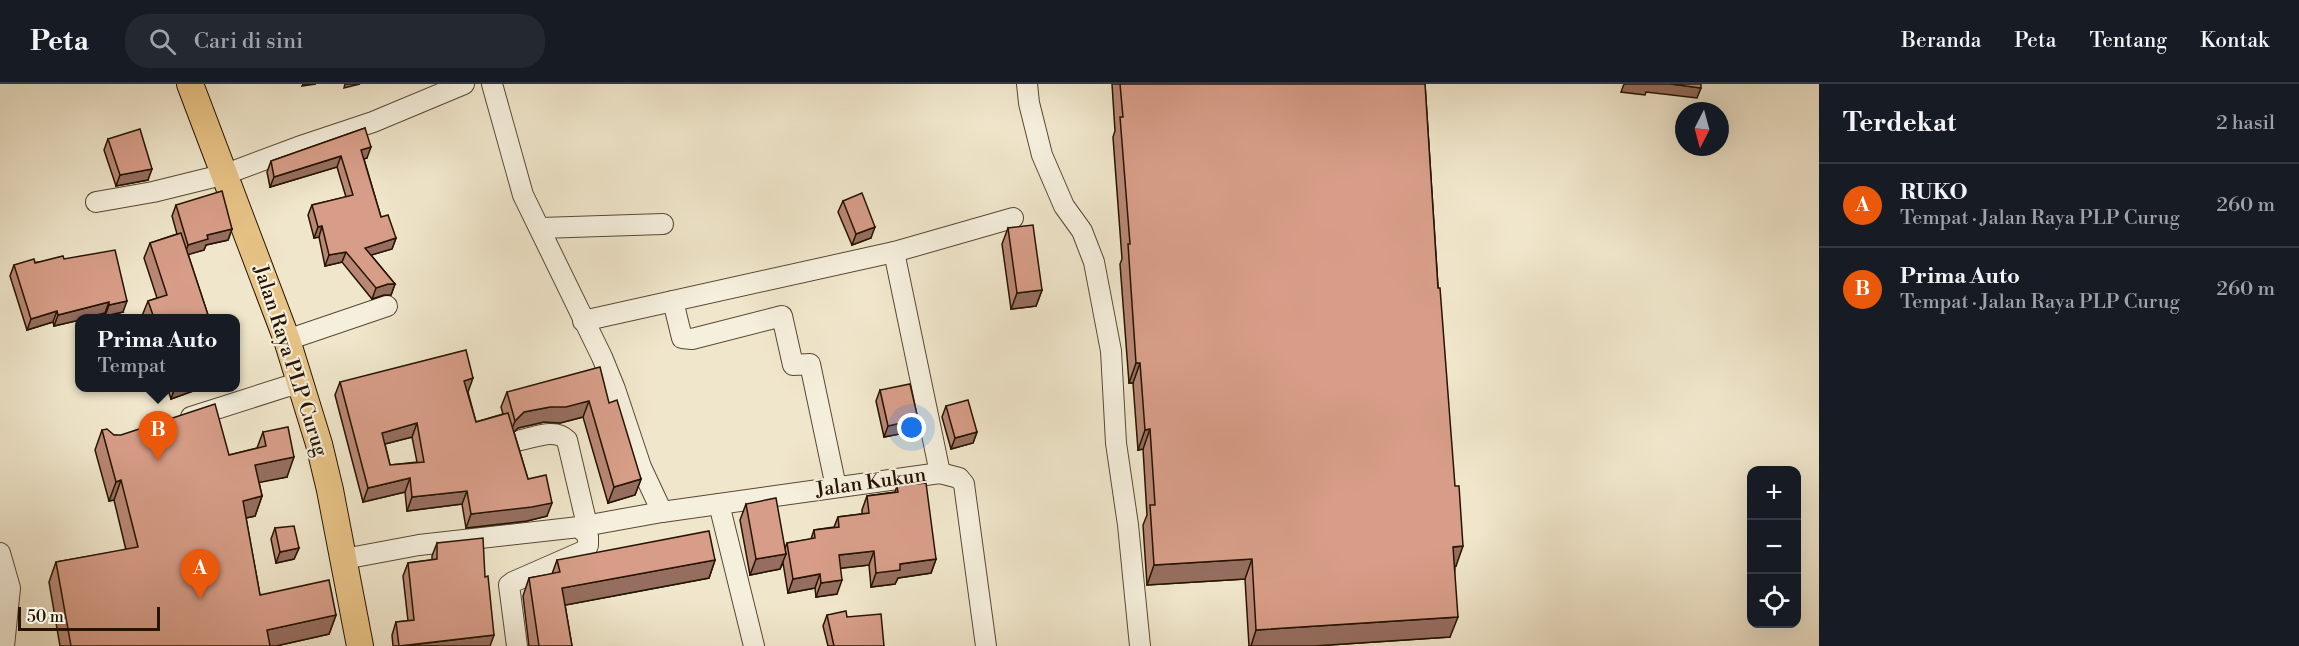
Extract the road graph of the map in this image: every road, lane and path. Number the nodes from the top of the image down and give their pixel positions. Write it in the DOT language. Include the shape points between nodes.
graph roads {
  1 [pos="190,84"];
  2 [pos="464,84"];
  3 [pos="492,84"];
  4 [pos="1028,84"];
  5 [pos="226,174"];
  6 [pos="96,202"];
  7 [pos="1013,218"];
  8 [pos="663,224"];
  9 [pos="541,228"];
  10 [pos="894,252"];
  11 [pos="673,301"];
  12 [pos="387,306"];
  13 [pos="583,321"];
  14 [pos="287,340"];
  15 [pos="300,388"];
  16 [pos="177,422"];
  17 [pos="521,440"];
  18 [pos="940,473"];
  19 [pos="836,487"];
  20 [pos="719,504"];
  21 [pos="662,512"];
  22 [pos="583,526"];
  23 [pos="0,553"];
  24 [pos="344,559"];
  25 [pos="5,588"];
  26 [pos="4,646"];
  27 [pos="360,646"];
  28 [pos="517,646"];
  29 [pos="754,646"];
  30 [pos="986,646"];
  31 [pos="1140,646"];
  1 -- 5 [label="main road, Jalan Raya PLP Curug"];
  2 -- 5 [label="street" via="374,122"];
  3 -- 9 [label="street" via="523,195"];
  4 -- 31 [label="street" via="1042,155 1094,262 1111,351 1116,443"];
  5 -- 6 [label="street"];
  5 -- 14 [label="main road, Jalan Raya PLP Curug"];
  7 -- 10 [label="street"];
  8 -- 9 [label="street"];
  9 -- 13 [label="street"];
  10 -- 11 [label="street"];
  10 -- 18 [label="street"];
  11 -- 13 [label="street"];
  11 -- 19 [label="street" via="682,338 692,339 782,316 793,365 810,364"];
  12 -- 14 [label="street"];
  13 -- 21 [label="street" via="602,357"];
  14 -- 15 [label="main road, Jalan Raya PLP Curug"];
  15 -- 16 [label="street" via="288,386"];
  15 -- 24 [label="main road, Jalan Raya PLP Curug" via="319,444"];
  17 -- 22 [label="street" via="554,433 567,440"];
  18 -- 19 [label="street, Jalan Kukun"];
  18 -- 30 [label="street, Jalan Kukun" via="959,478 964,484"];
  19 -- 20 [label="street, Jalan Kukun"];
  20 -- 21 [label="street, Jalan Kukun"];
  20 -- 29 [label="street"];
  21 -- 22 [label="street, Jalan Kukun"];
  22 -- 24 [label="street, Jalan Kukun" via="419,545"];
  22 -- 28 [label="street" via="588,536 586,550 509,585"];
  23 -- 25 [label="street"];
  24 -- 27 [label="main road, Jalan Raya PLP Curug"];
  25 -- 26 [label="street"];
}
